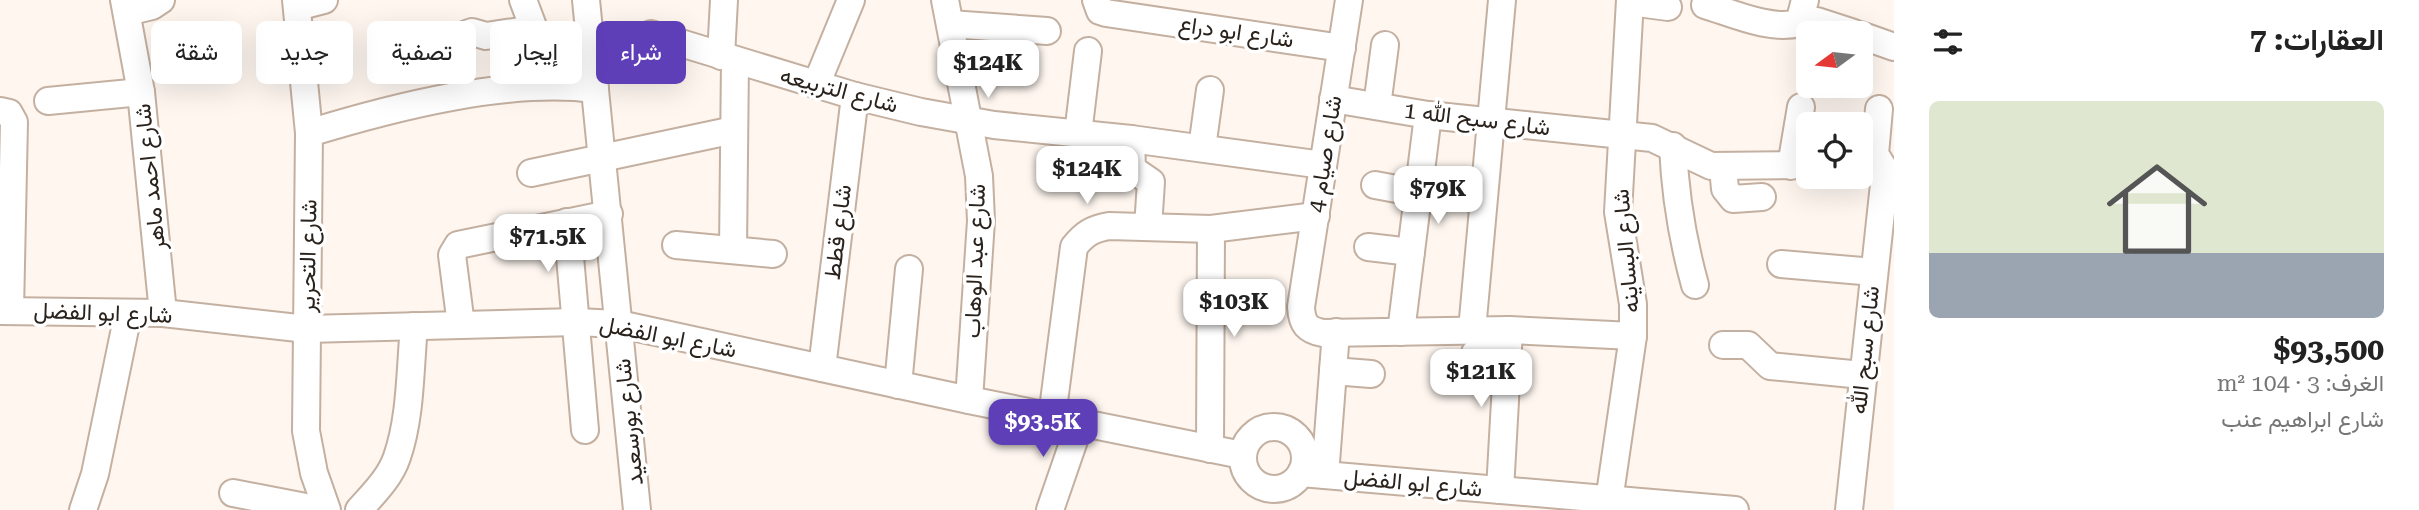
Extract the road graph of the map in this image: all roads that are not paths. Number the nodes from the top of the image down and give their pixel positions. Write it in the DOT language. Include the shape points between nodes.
graph roads {
  1 [pos="161,0"];
  2 [pos="324,0"];
  3 [pos="523,0"];
  4 [pos="586,0"];
  5 [pos="723,0"];
  6 [pos="852,0"];
  7 [pos="1096,0"];
  8 [pos="1349,0"];
  9 [pos="1502,0"];
  10 [pos="1630,1"];
  11 [pos="297,3"];
  12 [pos="1705,5"];
  13 [pos="125,6"];
  14 [pos="1668,7"];
  15 [pos="1802,11"];
  16 [pos="948,12"];
  17 [pos="531,21"];
  18 [pos="1817,21"];
  19 [pos="1047,31"];
  20 [pos="1873,40"];
  21 [pos="686,45"];
  22 [pos="1385,45"];
  23 [pos="1894,47"];
  24 [pos="1342,48"];
  25 [pos="1088,51"];
  26 [pos="728,59"];
  27 [pos="567,85"];
  28 [pos="816,85"];
  29 [pos="594,89"];
  30 [pos="1210,90"];
  31 [pos="141,92"];
  32 [pos="855,96"];
  33 [pos="1334,99"];
  34 [pos="48,101"];
  35 [pos="1377,106"];
  36 [pos="1801,107"];
  37 [pos="1879,109"];
  38 [pos="0,111"];
  39 [pos="1801,112"];
  40 [pos="1429,115"];
  41 [pos="1491,121"];
  42 [pos="971,122"];
  43 [pos="734,130"];
  44 [pos="309,133"];
  45 [pos="1078,134"];
  46 [pos="1621,134"];
  47 [pos="1131,139"];
  48 [pos="1673,146"];
  49 [pos="1202,148"];
  50 [pos="602,158"];
  51 [pos="1879,164"];
  52 [pos="1323,165"];
  53 [pos="1796,166"];
  54 [pos="1723,167"];
  55 [pos="531,173"];
  56 [pos="1375,185"];
  57 [pos="1418,193"];
  58 [pos="1762,197"];
  59 [pos="609,214"];
  60 [pos="1316,216"];
  61 [pos="567,222"];
  62 [pos="1148,227"];
  63 [pos="1211,229"];
  64 [pos="676,245"];
  65 [pos="1368,247"];
  66 [pos="733,250"];
  67 [pos="1411,252"];
  68 [pos="773,254"];
  69 [pos="1781,264"];
  70 [pos="909,269"];
  71 [pos="1695,285"];
  72 [pos="1880,289"];
  73 [pos="5,311"];
  74 [pos="163,313"];
  75 [pos="128,314"];
  76 [pos="576,322"];
  77 [pos="619,324"];
  78 [pos="461,325"];
  79 [pos="414,326"];
  80 [pos="307,329"];
  81 [pos="1336,332"];
  82 [pos="1401,332"];
  83 [pos="1633,336"];
  84 [pos="1473,342"];
  85 [pos="1508,342"];
  86 [pos="1723,345"];
  87 [pos="822,368"];
  88 [pos="1333,371"];
  89 [pos="1371,374"];
  90 [pos="1862,375"];
  91 [pos="898,384"];
  92 [pos="969,400"];
  93 [pos="1052,417"];
  94 [pos="1080,423"];
  95 [pos="585,430"];
  96 [pos="1210,449"];
  97 [pos="1242,455"];
  98 [pos="1298,486"];
  99 [pos="1500,490"];
  100 [pos="233,493"];
  101 [pos="1542,502"];
  102 [pos="1614,504"];
  103 [pos="1682,508"];
  104 [pos="83,510"];
  105 [pos="321,510"];
  106 [pos="327,510"];
  107 [pos="359,510"];
  108 [pos="637,510"];
  109 [pos="1051,510"];
  110 [pos="1735,510"];
  111 [pos="1849,510"];
  1 -- 13 [label="street" via="152,6"];
  2 -- 11 [label="street"];
  3 -- 17 [label="street"];
  4 -- 29 [label="street, شارع بورسعيد"];
  5 -- 26 [label="street"];
  6 -- 28 [label="street"];
  7 -- 24 [label="street, شارع ابو دراع" via="1100,11 1106,13"];
  8 -- 24 [label="street, شارع صيام 4"];
  9 -- 41 [label="street"];
  10 -- 14 [label="street"];
  10 -- 46 [label="street, شارع البساينه"];
  11 -- 44 [label="street, شارع التحرير"];
  12 -- 15 [label="street" via="1778,25"];
  13 -- 31 [label="street, شارع احمد ماهر"];
  15 -- 18 [label="street"];
  16 -- 19 [label="street"];
  16 -- 42 [label="street, شارع عبد الوهاب"];
  20 -- 23 [label="street"];
  21 -- 26 [label="street, شارع التربيعه"];
  22 -- 35 [label="street"];
  24 -- 33 [label="street, شارع صيام 4"];
  25 -- 45 [label="street"];
  26 -- 28 [label="street, شارع التربيعه"];
  26 -- 43 [label="street"];
  27 -- 29 [label="street"];
  27 -- 44 [label="street" via="431,101"];
  28 -- 32 [label="street, شارع التربيعه"];
  29 -- 50 [label="street, شارع بورسعيد"];
  30 -- 49 [label="street"];
  31 -- 34 [label="street"];
  31 -- 74 [label="street, شارع احمد ماهر"];
  32 -- 42 [label="street, شارع التربيعه"];
  32 -- 87 [label="street, شارع قطط"];
  33 -- 35 [label="street, شارع سبح الله 1"];
  33 -- 52 [label="street, شارع صيام 4"];
  35 -- 40 [label="street, شارع سبح الله 1"];
  36 -- 39 [label="street"];
  37 -- 51 [label="street, شارع سبح الله" via="1875,154"];
  38 -- 73 [label="street" via="9,113 14,122"];
  40 -- 41 [label="street, شارع سبح الله 1"];
  40 -- 57 [label="street"];
  41 -- 46 [label="street, شارع سبح الله 1"];
  41 -- 84 [label="street"];
  42 -- 45 [label="street, شارع التربيعه"];
  42 -- 92 [label="street, شارع عبد الوهاب" via="981,221"];
  43 -- 50 [label="street"];
  43 -- 66 [label="street"];
  44 -- 80 [label="street, شارع التحرير"];
  45 -- 47 [label="street, شارع التربيعه"];
  46 -- 48 [label="street, شارع سبح الله 1"];
  46 -- 83 [label="street, شارع البساينه" via="1618,212 1633,304"];
  47 -- 49 [label="street, شارع التربيعه"];
  47 -- 62 [label="street" via="1132,169 1151,182"];
  48 -- 54 [label="street, شارع سبح الله 1" via="1700,163"];
  48 -- 71 [label="street" via="1682,240"];
  49 -- 52 [label="street, شارع التربيعه"];
  50 -- 55 [label="street"];
  50 -- 59 [label="street, شارع بورسعيد"];
  51 -- 72 [label="street, شارع سبح الله" via="1885,175"];
  52 -- 60 [label="street, شارع صيام 4"];
  53 -- 54 [label="street, شارع سبح الله 1"];
  54 -- 58 [label="street" via="1725,190 1733,199"];
  56 -- 57 [label="street"];
  57 -- 67 [label="street"];
  59 -- 61 [label="street"];
  59 -- 77 [label="street, شارع بورسعيد"];
  60 -- 63 [label="street"];
  60 -- 81 [label="street, شارع صيام 4" via="1302,320 1310,330"];
  61 -- 76 [label="street"];
  61 -- 78 [label="street" via="455,247 452,255"];
  62 -- 63 [label="street"];
  62 -- 93 [label="street" via="1095,228 1074,247"];
  63 -- 96 [label="street"];
  64 -- 66 [label="street"];
  65 -- 67 [label="street"];
  66 -- 68 [label="street"];
  67 -- 82 [label="street"];
  69 -- 72 [label="street"];
  70 -- 91 [label="street"];
  72 -- 90 [label="street, شارع سبح الله"];
  73 -- 75 [label="street, شارع ابو الفضل"];
  74 -- 75 [label="street, شارع ابو الفضل"];
  74 -- 80 [label="street, شارع ابو الفضل"];
  75 -- 104 [label="street" via="95,474"];
  76 -- 77 [label="street, شارع ابو الفضل"];
  76 -- 78 [label="street, شارع ابو الفضل"];
  76 -- 95 [label="street"];
  77 -- 87 [label="street, شارع ابو الفضل"];
  77 -- 108 [label="street, شارع بورسعيد"];
  78 -- 79 [label="street, شارع ابو الفضل"];
  79 -- 80 [label="street, شارع ابو الفضل"];
  79 -- 107 [label="street" via="397,458 386,479"];
  80 -- 106 [label="street, شارع التحرير" via="306,431"];
  81 -- 82 [label="street"];
  81 -- 88 [label="street"];
  82 -- 84 [label="street"];
  83 -- 85 [label="street"];
  83 -- 102 [label="street, شارع البساينه"];
  84 -- 85 [label="street"];
  85 -- 99 [label="street"];
  86 -- 90 [label="street" via="1748,345 1770,366"];
  87 -- 91 [label="street, شارع ابو الفضل"];
  88 -- 89 [label="street"];
  88 -- 98 [label="street"];
  90 -- 111 [label="street, شارع سبح الله"];
  91 -- 92 [label="street, شارع ابو الفضل"];
  92 -- 93 [label="street, شارع ابو الفضل"];
  93 -- 94 [label="street, شارع ابو الفضل"];
  94 -- 96 [label="street, شارع ابو الفضل"];
  94 -- 109 [label="street"];
  96 -- 97 [label="street, شارع ابو الفضل"];
  97 -- 98 [label="street" via="1252,480 1268,488"];
  97 -- 98 [label="street" via="1259,430 1287,429 1305,454"];
  98 -- 99 [label="street, شارع ابو الفضل"];
  99 -- 101 [label="street, شارع ابو الفضل"];
  100 -- 105 [label="street"];
  101 -- 102 [label="street, شارع ابو الفضل"];
  102 -- 103 [label="street, شارع ابو الفضل"];
  103 -- 110 [label="street, شارع ابو الفضل"];
}
